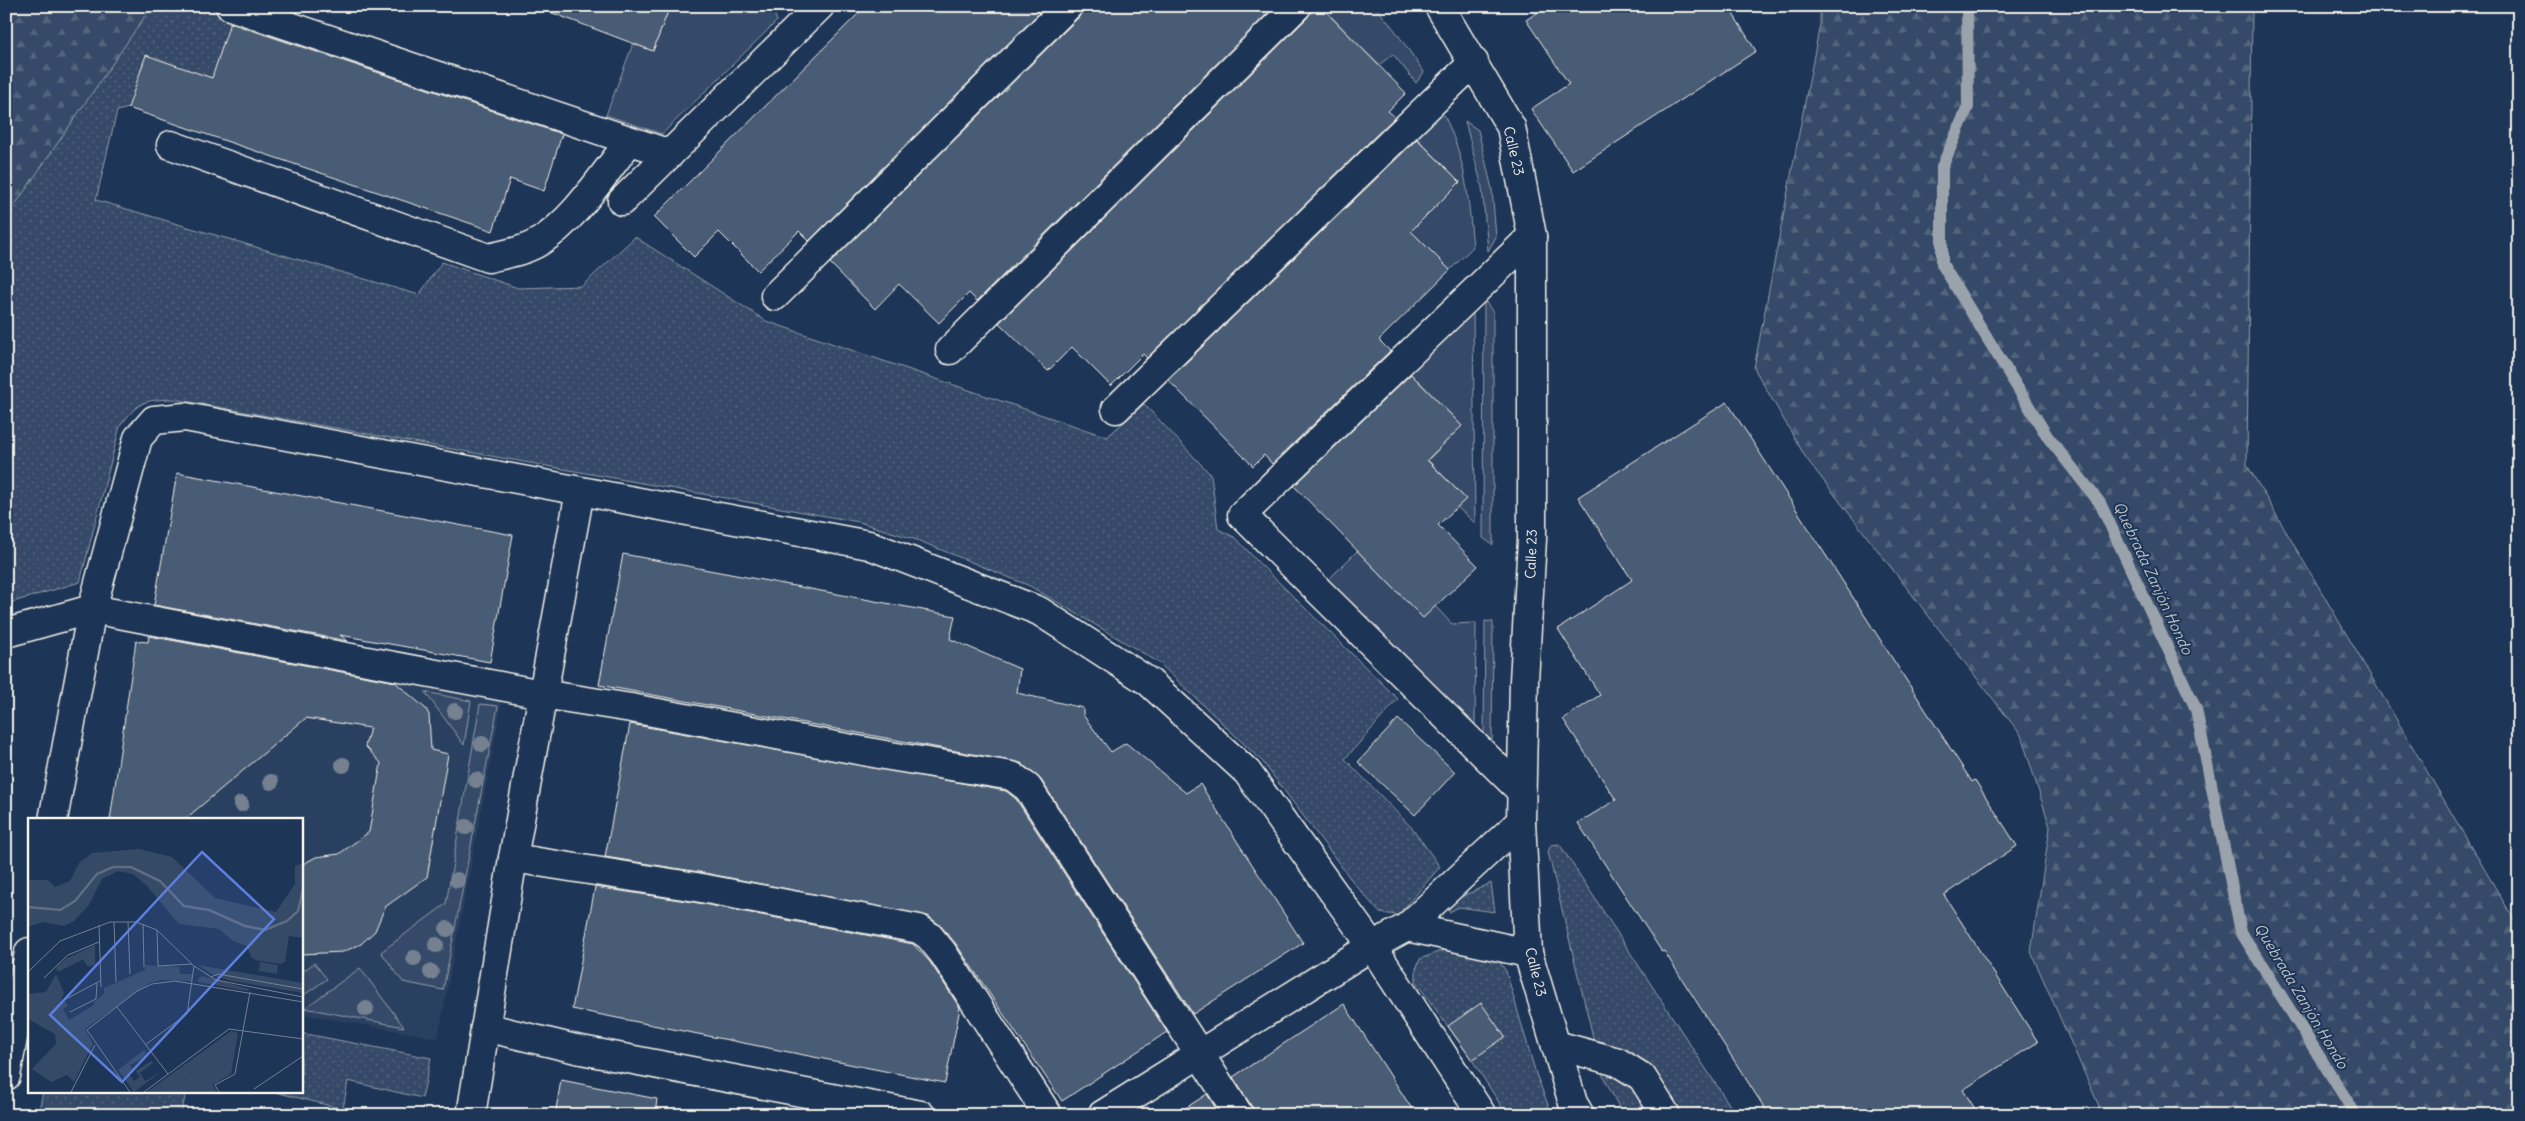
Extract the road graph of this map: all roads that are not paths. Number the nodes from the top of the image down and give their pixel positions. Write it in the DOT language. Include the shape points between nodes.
graph roads {
  1 [pos="230,6"];
  2 [pos="820,6"];
  3 [pos="1068,6"];
  4 [pos="1297,6"];
  5 [pos="1439,6"];
  6 [pos="1474,62"];
  7 [pos="630,141"];
  8 [pos="171,144"];
  9 [pos="670,154"];
  10 [pos="622,201"];
  11 [pos="1532,236"];
  12 [pos="775,296"];
  13 [pos="950,350"];
  14 [pos="1116,409"];
  15 [pos="580,490"];
  16 [pos="92,609"];
  17 [pos="6,633"];
  18 [pos="542,694"];
  19 [pos="1521,791"];
  20 [pos="53,818"];
  21 [pos="1521,821"];
  22 [pos="513,858"];
  23 [pos="1407,927"];
  24 [pos="1372,946"];
  25 [pos="1528,952"];
  26 [pos="28,957"];
  27 [pos="485,1027"];
  28 [pos="1556,1045"];
  29 [pos="1198,1055"];
  30 [pos="6,1076"];
  31 [pos="471,1115"];
  32 [pos="921,1115"];
  33 [pos="1048,1115"];
  34 [pos="1102,1115"];
  35 [pos="1239,1115"];
  36 [pos="1482,1115"];
  37 [pos="1580,1115"];
  38 [pos="1666,1115"];
  1 -- 7 [label="street"];
  2 -- 9 [label="street"];
  3 -- 12 [label="street"];
  4 -- 13 [label="street"];
  5 -- 6 [label="street, Calle 23"];
  6 -- 11 [label="street, Calle 23" via="1511,128"];
  6 -- 14 [label="street"];
  7 -- 8 [label="street" via="560,225 540,241 519,251 488,258"];
  7 -- 9 [label="street"];
  9 -- 10 [label="street"];
  11 -- 19 [label="street, Calle 23" via="1532,539"];
  11 -- 19 [label="street" via="1242,515"];
  15 -- 16 [label="street" via="185,417 154,420 138,438"];
  15 -- 18 [label="street"];
  15 -- 24 [label="street" via="869,545 1039,611 1148,682 1247,772"];
  16 -- 17 [label="street"];
  16 -- 18 [label="street"];
  16 -- 20 [label="street"];
  18 -- 22 [label="street"];
  18 -- 29 [label="street" via="1012,776 1028,788"];
  19 -- 21 [label="street, Calle 23"];
  21 -- 23 [label="street"];
  21 -- 25 [label="street, Calle 23"];
  22 -- 27 [label="street"];
  22 -- 33 [label="street" via="696,887 919,929 943,953"];
  23 -- 24 [label="street"];
  23 -- 25 [label="street"];
  24 -- 29 [label="street"];
  24 -- 36 [label="street"];
  25 -- 28 [label="street, Calle 23"];
  26 -- 30 [label="street"];
  27 -- 31 [label="street"];
  27 -- 32 [label="street" via="576,1049"];
  28 -- 37 [label="street, Calle 23"];
  28 -- 38 [label="street" via="1618,1062 1642,1077"];
  29 -- 34 [label="street"];
  29 -- 35 [label="street"];
}
